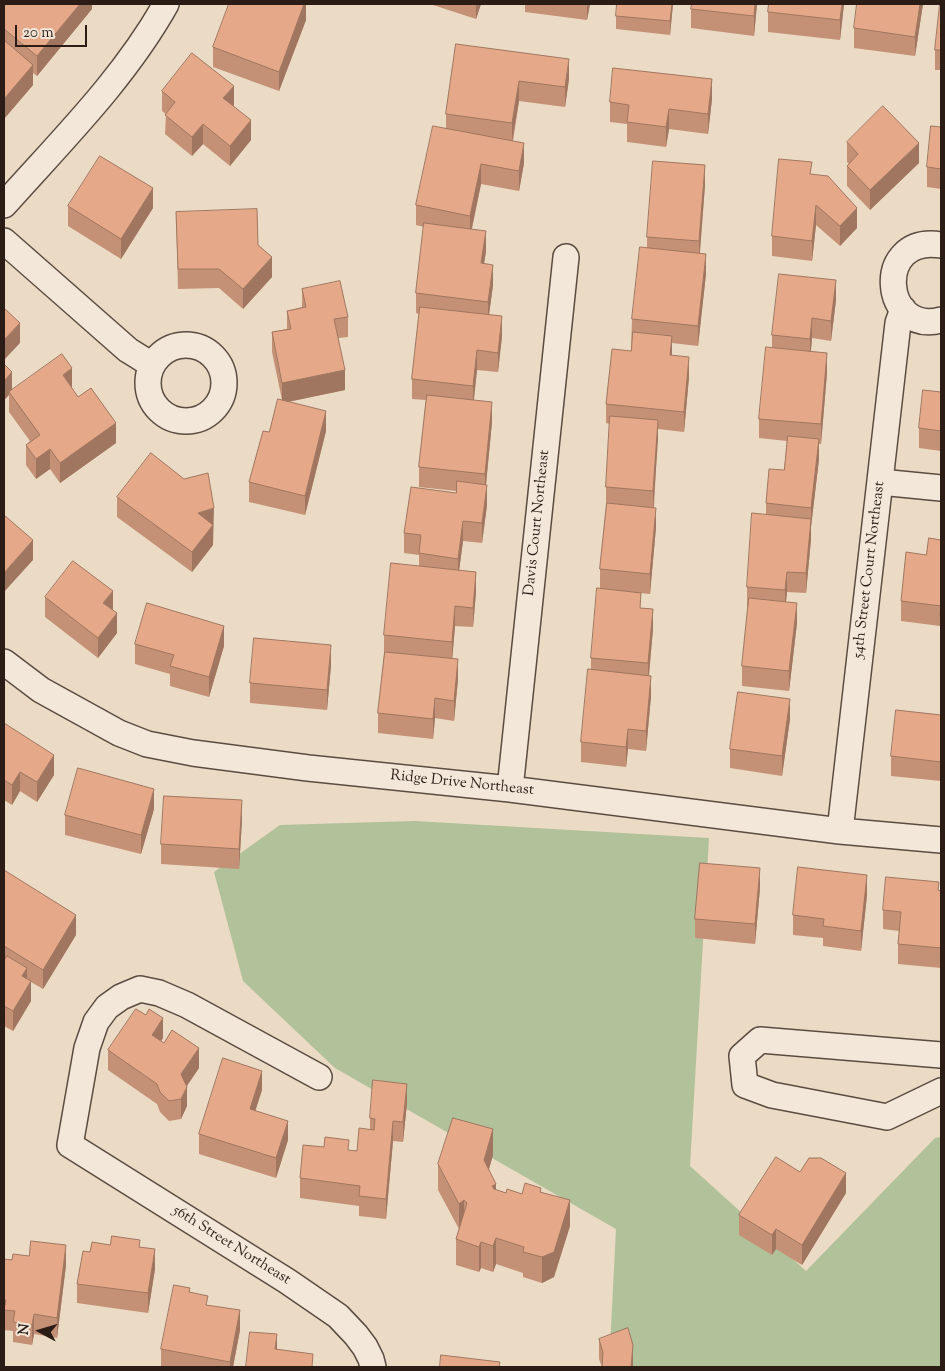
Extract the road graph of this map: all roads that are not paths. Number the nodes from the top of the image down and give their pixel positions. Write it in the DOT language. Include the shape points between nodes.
graph roads {
  1 [pos="166,4"];
  2 [pos="4,205"];
  3 [pos="4,241"];
  4 [pos="941,245"];
  5 [pos="566,257"];
  6 [pos="903,309"];
  7 [pos="941,320"];
  8 [pos="152,365"];
  9 [pos="880,482"];
  10 [pos="941,488"];
  11 [pos="4,662"];
  12 [pos="510,789"];
  13 [pos="840,831"];
  14 [pos="941,840"];
  15 [pos="941,1055"];
  16 [pos="319,1077"];
  17 [pos="941,1090"];
  18 [pos="372,1367"];
  1 -- 2 [label="street" via="128,63 101,97"];
  3 -- 8 [label="street" via="128,350"];
  4 -- 6 [label="street" via="916,247 897,263 892,287"];
  5 -- 12 [label="street, Davis Court Northeast"];
  6 -- 7 [label="street" via="926,321"];
  6 -- 9 [label="street, 54th Street Court Northeast" via="898,323"];
  9 -- 10 [label="street"];
  9 -- 13 [label="street, 54th Street Court Northeast"];
  11 -- 12 [label="street, Ridge Drive Northeast" via="41,690 119,733 147,744 308,768"];
  12 -- 13 [label="street, Ridge Drive Northeast"];
  13 -- 14 [label="street, Ridge Drive Northeast"];
  15 -- 17 [label="street" via="760,1040 742,1056 746,1085 772,1095 887,1118"];
  16 -- 18 [label="street, 56th Street Northeast" via="187,1005 140,989 107,1007 96,1022 87,1048 70,1145 338,1316 364,1347"];
}
